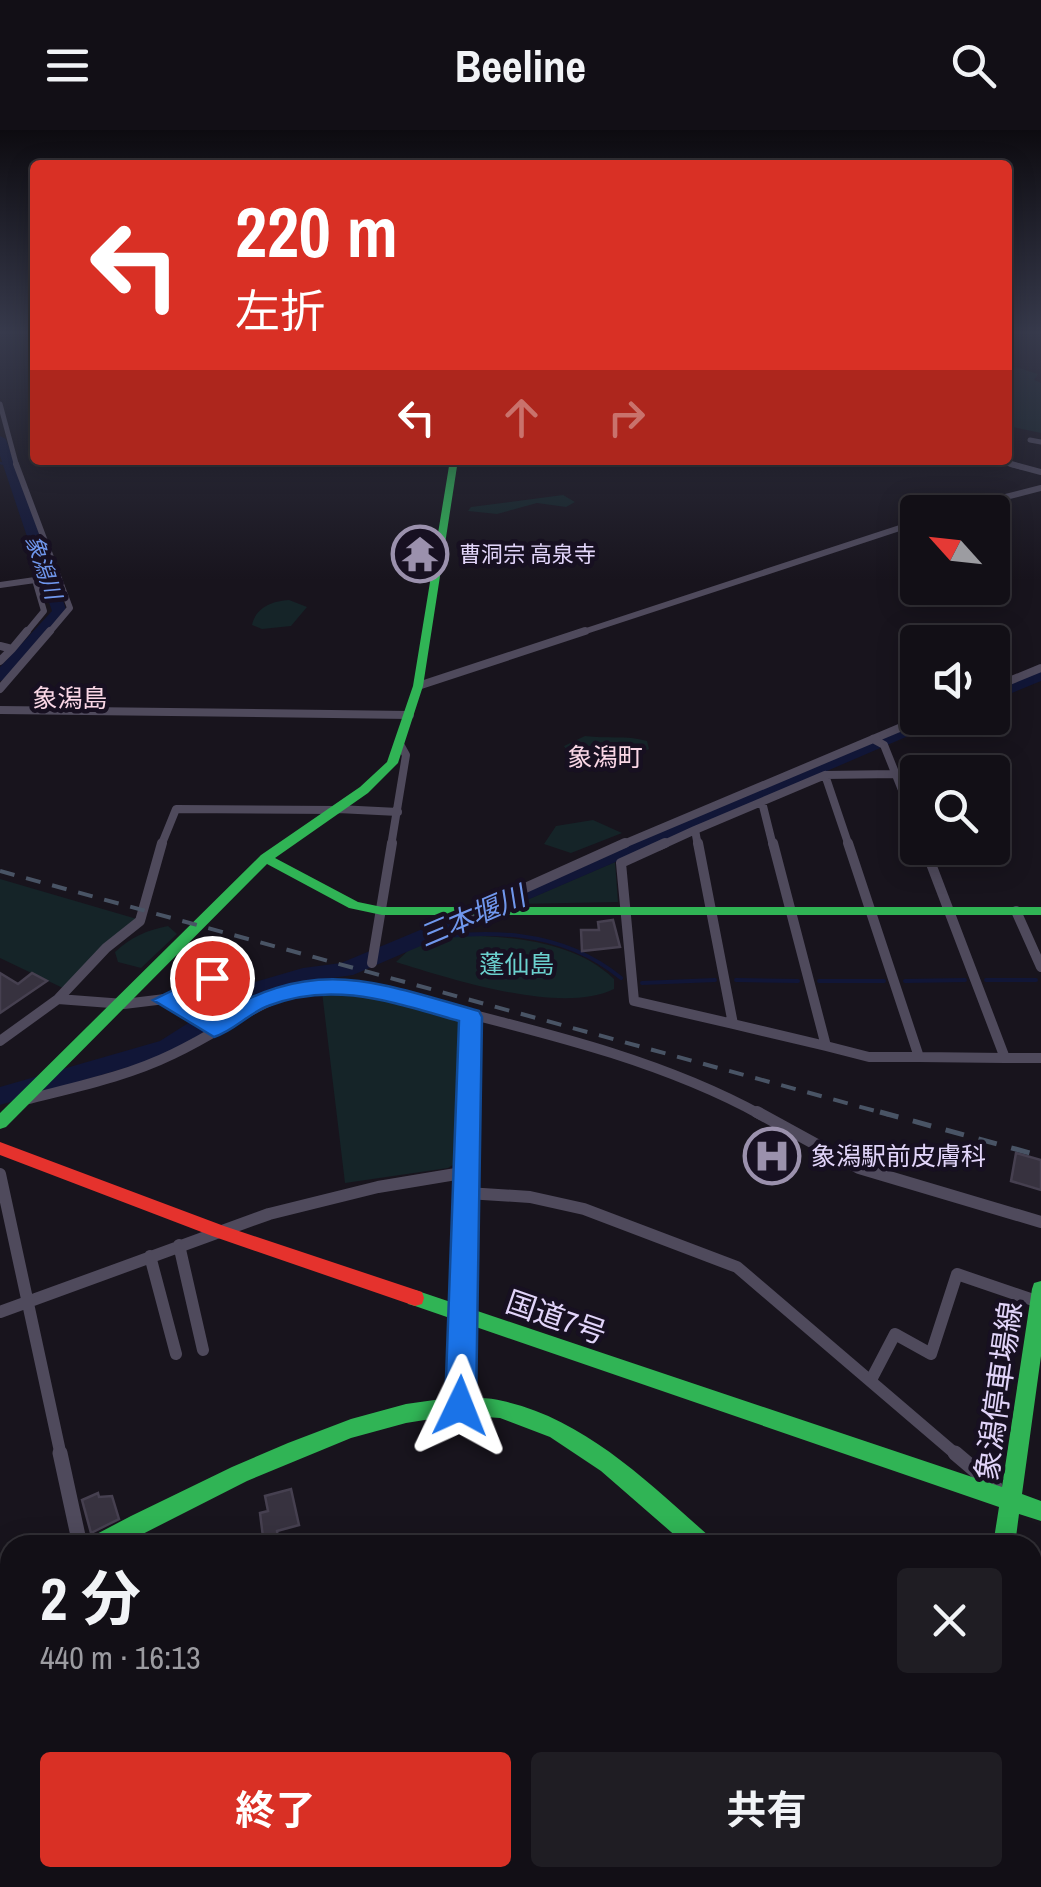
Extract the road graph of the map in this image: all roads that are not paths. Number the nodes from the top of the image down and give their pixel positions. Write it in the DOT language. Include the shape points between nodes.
graph roads {
  1 [pos="3,416"];
  2 [pos="1030,440"];
  3 [pos="1041,442"];
  4 [pos="1012,464"];
  5 [pos="453,465"];
  6 [pos="1041,472"];
  7 [pos="1041,488"];
  8 [pos="1010,496"];
  9 [pos="900,528"];
  10 [pos="0,586"];
  11 [pos="0,646"];
  12 [pos="12,650"];
  13 [pos="0,662"];
  14 [pos="1041,665"];
  15 [pos="1010,678"];
  16 [pos="418,686"];
  17 [pos="0,689"];
  18 [pos="0,710"];
  19 [pos="410,715"];
  20 [pos="900,723"];
  21 [pos="900,725"];
  22 [pos="873,739"];
  23 [pos="401,746"];
  24 [pos="894,774"];
  25 [pos="825,775"];
  26 [pos="900,788"];
  27 [pos="762,802"];
  28 [pos="337,810"];
  29 [pos="398,812"];
  30 [pos="695,830"];
  31 [pos="647,836"];
  32 [pos="660,846"];
  33 [pos="266,858"];
  34 [pos="931,865"];
  35 [pos="382,910"];
  36 [pos="713,911"];
  37 [pos="791,911"];
  38 [pos="872,911"];
  39 [pos="949,911"];
  40 [pos="1016,911"];
  41 [pos="1041,911"];
  42 [pos="472,912"];
  43 [pos="626,912"];
  44 [pos="372,963"];
  45 [pos="1041,968"];
  46 [pos="245,986"];
  47 [pos="58,999"];
  48 [pos="165,1000"];
  49 [pos="124,1004"];
  50 [pos="470,1017"];
  51 [pos="733,1024"];
  52 [pos="214,1028"];
  53 [pos="0,1041"];
  54 [pos="826,1046"];
  55 [pos="918,1056"];
  56 [pos="1005,1058"];
  57 [pos="1041,1058"];
  58 [pos="24,1100"];
  59 [pos="0,1123"];
  60 [pos="0,1148"];
  61 [pos="468,1172"];
  62 [pos="0,1174"];
  63 [pos="467,1193"];
  64 [pos="1041,1222"];
  65 [pos="218,1230"];
  66 [pos="179,1246"];
  67 [pos="150,1256"];
  68 [pos="1040,1296"];
  69 [pos="27,1302"];
  70 [pos="0,1312"];
  71 [pos="463,1315"];
  72 [pos="1038,1335"];
  73 [pos="202,1350"];
  74 [pos="176,1354"];
  75 [pos="872,1378"];
  76 [pos="460,1406"];
  77 [pos="1011,1500"];
  78 [pos="1041,1511"];
  79 [pos="78,1535"];
  80 [pos="118,1535"];
  81 [pos="679,1535"];
  82 [pos="1007,1535"];
  1 -- 17 [label="street" via="70,608"];
  2 -- 3 [label="street"];
  4 -- 6 [label="street"];
  5 -- 16 [label="main road"];
  7 -- 8 [label="street"];
  9 -- 16 [label="street"];
  10 -- 12 [label="street" via="34,580 44,611"];
  11 -- 12 [label="street"];
  12 -- 13 [label="street"];
  14 -- 15 [label="street"];
  16 -- 19 [label="main road"];
  18 -- 19 [label="street"];
  19 -- 23 [label="main road"];
  20 -- 31 [label="street" via="654,825"];
  21 -- 22 [label="street"];
  22 -- 24 [label="street" via="884,745"];
  22 -- 31 [label="street"];
  23 -- 28 [label="main road" via="378,778"];
  23 -- 29 [label="street" via="406,754"];
  24 -- 25 [label="street"];
  24 -- 26 [label="street"];
  25 -- 27 [label="street"];
  25 -- 38 [label="street"];
  27 -- 30 [label="street"];
  27 -- 37 [label="street"];
  28 -- 29 [label="street"];
  28 -- 33 [label="main road"];
  28 -- 47 [label="street" via="176,809 140,921"];
  29 -- 35 [label="street"];
  30 -- 32 [label="street"];
  30 -- 36 [label="street"];
  31 -- 32 [label="street"];
  31 -- 42 [label="street"];
  32 -- 43 [label="street" via="622,863"];
  33 -- 35 [label="main road" via="354,905"];
  33 -- 49 [label="main road"];
  34 -- 39 [label="street"];
  35 -- 42 [label="main road"];
  35 -- 44 [label="street"];
  36 -- 37 [label="main road"];
  36 -- 43 [label="main road"];
  36 -- 51 [label="street"];
  37 -- 38 [label="main road"];
  37 -- 54 [label="street"];
  38 -- 39 [label="main road"];
  38 -- 55 [label="street"];
  39 -- 40 [label="main road"];
  39 -- 56 [label="street"];
  40 -- 41 [label="main road"];
  40 -- 45 [label="street"];
  42 -- 43 [label="main road"];
  43 -- 51 [label="street" via="634,1001"];
  46 -- 48 [label="street" via="209,978"];
  47 -- 49 [label="street"];
  47 -- 53 [label="street"];
  48 -- 49 [label="street"];
  48 -- 52 [label="street"];
  49 -- 58 [label="main road"];
  50 -- 52 [label="street" via="365,987 314,984 257,1001"];
  50 -- 61 [label="street"];
  50 -- 64 [label="street" via="722,1093 859,1168"];
  51 -- 54 [label="street"];
  52 -- 58 [label="street" via="173,1054"];
  54 -- 55 [label="street" via="870,1057"];
  55 -- 56 [label="street"];
  56 -- 57 [label="street"];
  58 -- 59 [label="main road"];
  60 -- 65 [label="main road, 国道7号"];
  61 -- 63 [label="street"];
  61 -- 65 [label="street" via="378,1187"];
  62 -- 69 [label="street"];
  63 -- 71 [label="street"];
  63 -- 75 [label="street" via="584,1209 737,1267"];
  65 -- 66 [label="street"];
  65 -- 71 [label="main road, 国道7号"];
  66 -- 67 [label="street"];
  66 -- 73 [label="street"];
  67 -- 69 [label="street"];
  67 -- 74 [label="street"];
  68 -- 72 [label="main road, 象潟停車場線"];
  68 -- 75 [label="street" via="957,1274 931,1354 895,1334"];
  69 -- 70 [label="street"];
  69 -- 79 [label="street"];
  71 -- 76 [label="street"];
  71 -- 77 [label="main road, 国道7号"];
  72 -- 77 [label="main road, 象潟停車場線"];
  75 -- 77 [label="street"];
  76 -- 80 [label="main road" via="292,1453 205,1488"];
  76 -- 81 [label="main road" via="498,1408 602,1460"];
  77 -- 78 [label="main road, 国道7号"];
  77 -- 82 [label="main road, 象潟停車場線"];
}
